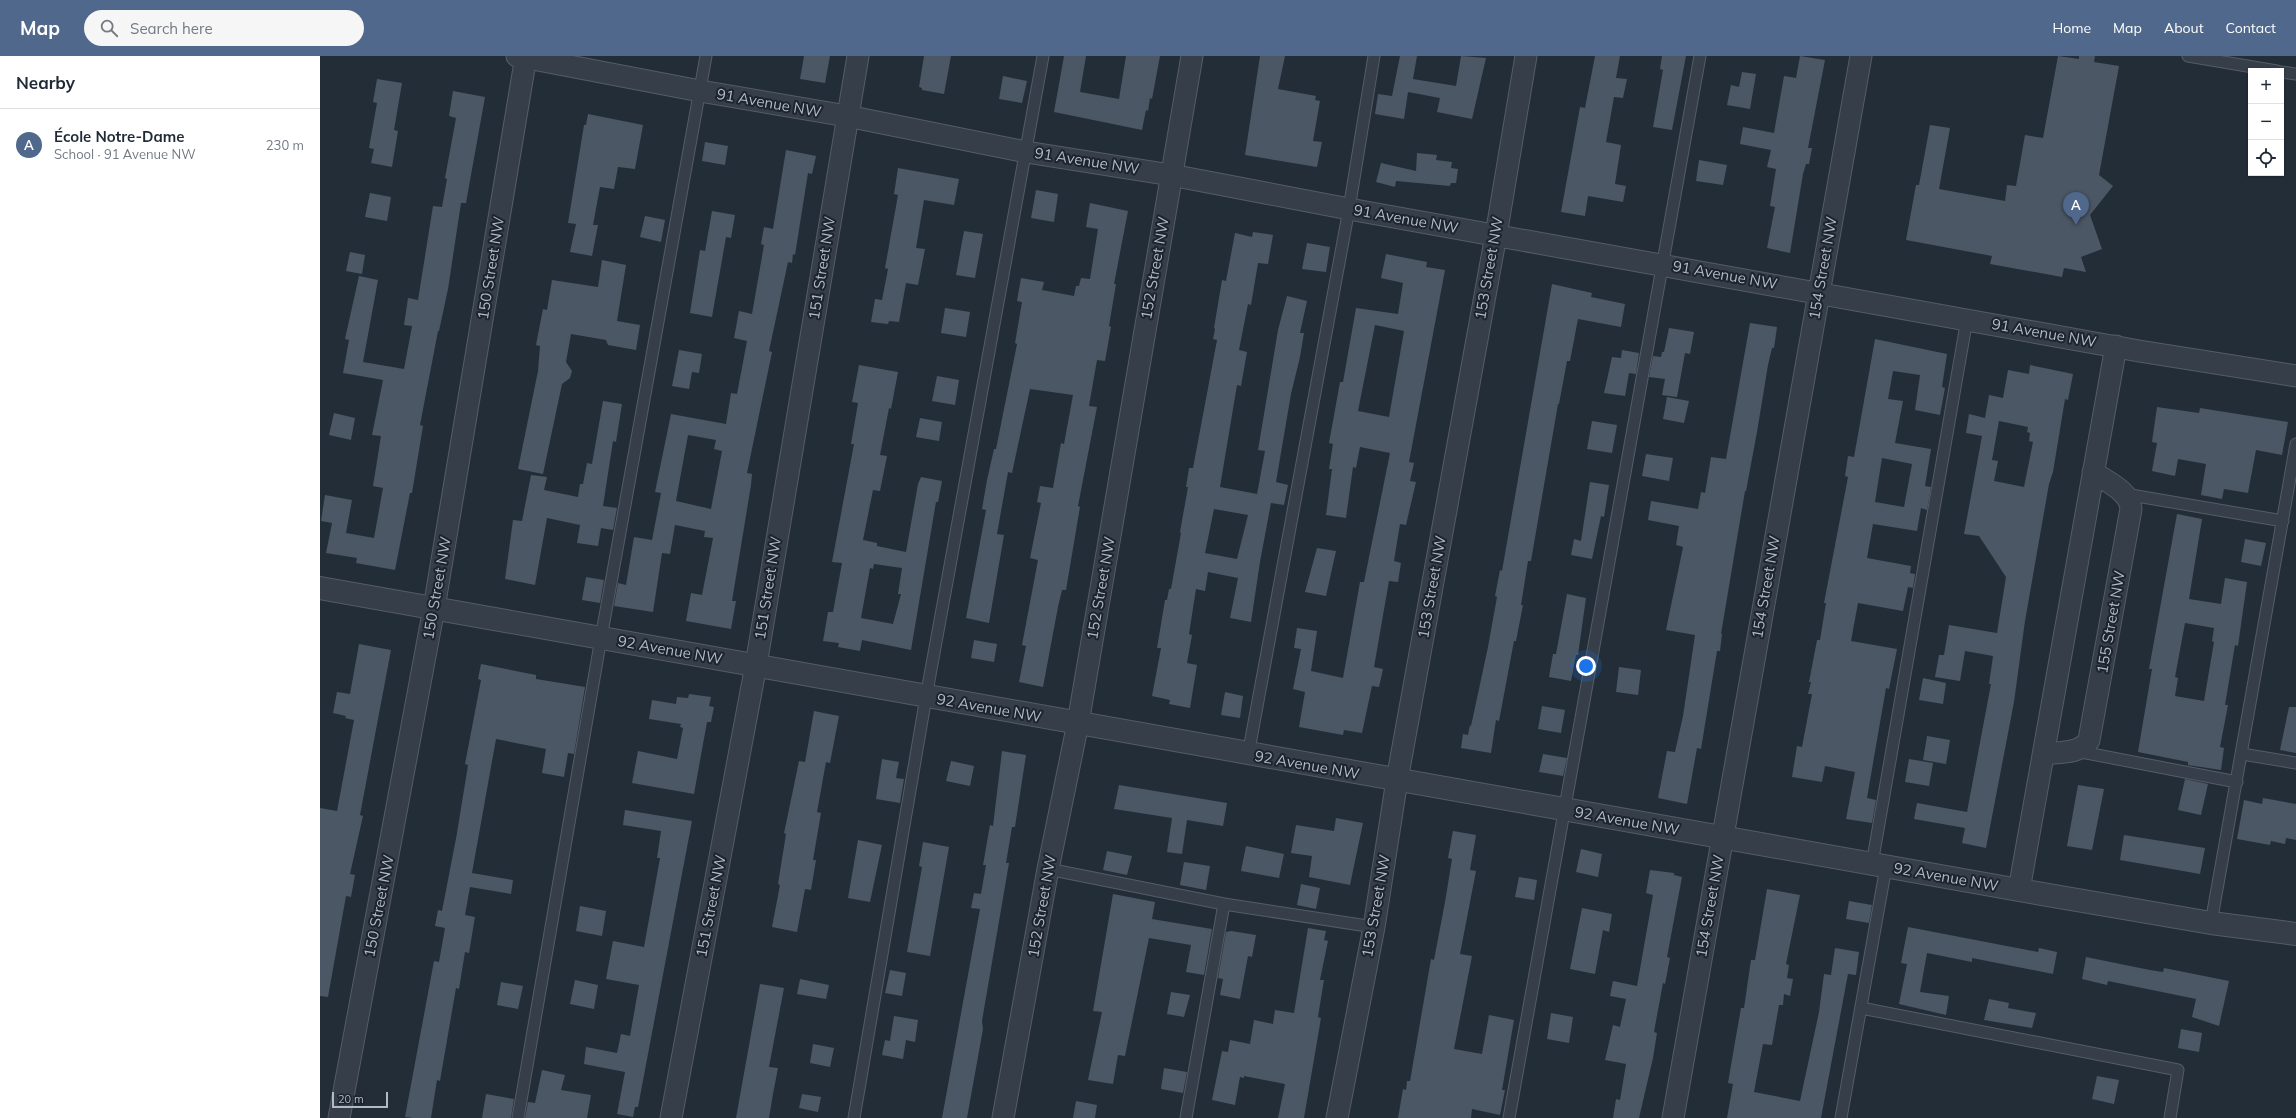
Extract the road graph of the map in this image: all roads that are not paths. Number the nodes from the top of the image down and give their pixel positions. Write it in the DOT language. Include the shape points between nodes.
graph roads {
  1 [pos="706,56"];
  2 [pos="858,56"];
  3 [pos="1043,56"];
  4 [pos="1192,56"];
  5 [pos="1374,56"];
  6 [pos="1526,56"];
  7 [pos="1700,56"];
  8 [pos="1861,56"];
  9 [pos="2188,56"];
  10 [pos="523,57"];
  11 [pos="2259,68"];
  12 [pos="2284,72"];
  13 [pos="2296,74"];
  14 [pos="700,91"];
  15 [pos="847,116"];
  16 [pos="1026,152"];
  17 [pos="1171,175"];
  18 [pos="1349,209"];
  19 [pos="1496,235"];
  20 [pos="1662,264"];
  21 [pos="1818,292"];
  22 [pos="1967,319"];
  23 [pos="2116,346"];
  24 [pos="2296,376"];
  25 [pos="2296,444"];
  26 [pos="2093,472"];
  27 [pos="2125,494"];
  28 [pos="2283,521"];
  29 [pos="320,588"];
  30 [pos="434,608"];
  31 [pos="601,638"];
  32 [pos="756,665"];
  33 [pos="926,697"];
  34 [pos="1078,723"];
  35 [pos="2073,751"];
  36 [pos="2044,754"];
  37 [pos="2242,754"];
  38 [pos="1248,755"];
  39 [pos="2296,763"];
  40 [pos="1397,780"];
  41 [pos="2237,782"];
  42 [pos="1564,810"];
  43 [pos="1722,838"];
  44 [pos="1879,865"];
  45 [pos="1048,869"];
  46 [pos="2020,890"];
  47 [pos="1224,904"];
  48 [pos="2211,923"];
  49 [pos="1374,927"];
  50 [pos="2296,934"];
  51 [pos="1861,1008"];
  52 [pos="340,1118"];
  53 [pos="518,1118"];
  54 [pos="672,1118"];
  55 [pos="854,1118"];
  56 [pos="1003,1118"];
  57 [pos="1186,1118"];
  58 [pos="1337,1118"];
  59 [pos="1509,1118"];
  60 [pos="1673,1118"];
  61 [pos="1841,1118"];
  62 [pos="2170,1118"];
  1 -- 14 [label="lane"];
  2 -- 15 [label="street, 151 Street NW"];
  3 -- 16 [label="lane"];
  4 -- 17 [label="street, 152 Street NW"];
  5 -- 18 [label="lane"];
  6 -- 19 [label="street, 153 Street NW"];
  7 -- 20 [label="lane"];
  8 -- 21 [label="street, 154 Street NW"];
  9 -- 11 [label="lane"];
  10 -- 14 [label="street, 91 Avenue NW"];
  10 -- 30 [label="street, 150 Street NW"];
  12 -- 13 [label="lane"];
  14 -- 15 [label="street, 91 Avenue NW"];
  14 -- 31 [label="lane"];
  15 -- 16 [label="street, 91 Avenue NW"];
  15 -- 32 [label="street, 151 Street NW"];
  16 -- 17 [label="street, 91 Avenue NW"];
  16 -- 33 [label="lane"];
  17 -- 18 [label="street, 91 Avenue NW"];
  17 -- 34 [label="street, 152 Street NW"];
  18 -- 19 [label="street, 91 Avenue NW"];
  18 -- 38 [label="lane"];
  19 -- 20 [label="street, 91 Avenue NW"];
  19 -- 40 [label="street, 153 Street NW"];
  20 -- 21 [label="street, 91 Avenue NW"];
  20 -- 42 [label="lane"];
  21 -- 22 [label="street, 91 Avenue NW"];
  21 -- 43 [label="street, 154 Street NW"];
  22 -- 23 [label="street, 91 Avenue NW"];
  22 -- 44 [label="lane"];
  23 -- 24 [label="street, 91 Avenue NW"];
  23 -- 26 [label="street"];
  25 -- 28 [label="lane"];
  26 -- 27 [label="street"];
  26 -- 36 [label="street"];
  27 -- 28 [label="lane"];
  27 -- 35 [label="street, 155 Street NW" via="2131,503 2131,509 2090,740"];
  28 -- 37 [label="lane"];
  29 -- 30 [label="street, 92 Avenue NW"];
  30 -- 31 [label="street, 92 Avenue NW"];
  30 -- 52 [label="street, 150 Street NW"];
  31 -- 32 [label="street, 92 Avenue NW"];
  31 -- 53 [label="lane"];
  32 -- 33 [label="street, 92 Avenue NW"];
  32 -- 54 [label="street, 151 Street NW"];
  33 -- 34 [label="street, 92 Avenue NW"];
  33 -- 55 [label="lane"];
  34 -- 38 [label="street, 92 Avenue NW"];
  34 -- 45 [label="street, 152 Street NW"];
  35 -- 36 [label="street, 155 Street NW"];
  35 -- 41 [label="lane"];
  36 -- 46 [label="street"];
  37 -- 39 [label="lane"];
  37 -- 41 [label="lane"];
  38 -- 40 [label="street, 92 Avenue NW"];
  40 -- 42 [label="street, 92 Avenue NW"];
  40 -- 49 [label="street, 153 Street NW"];
  41 -- 48 [label="lane"];
  42 -- 43 [label="street, 92 Avenue NW"];
  42 -- 59 [label="lane"];
  43 -- 44 [label="street, 92 Avenue NW"];
  43 -- 60 [label="street, 154 Street NW"];
  44 -- 46 [label="street, 92 Avenue NW"];
  44 -- 51 [label="lane"];
  45 -- 47 [label="lane"];
  45 -- 56 [label="street, 152 Street NW"];
  46 -- 48 [label="street, 92 Avenue NW"];
  47 -- 49 [label="lane"];
  47 -- 57 [label="lane"];
  48 -- 50 [label="street, 92 Avenue NW"];
  49 -- 58 [label="street, 153 Street NW"];
  51 -- 61 [label="lane"];
  51 -- 62 [label="lane" via="2178,1070"];
}
